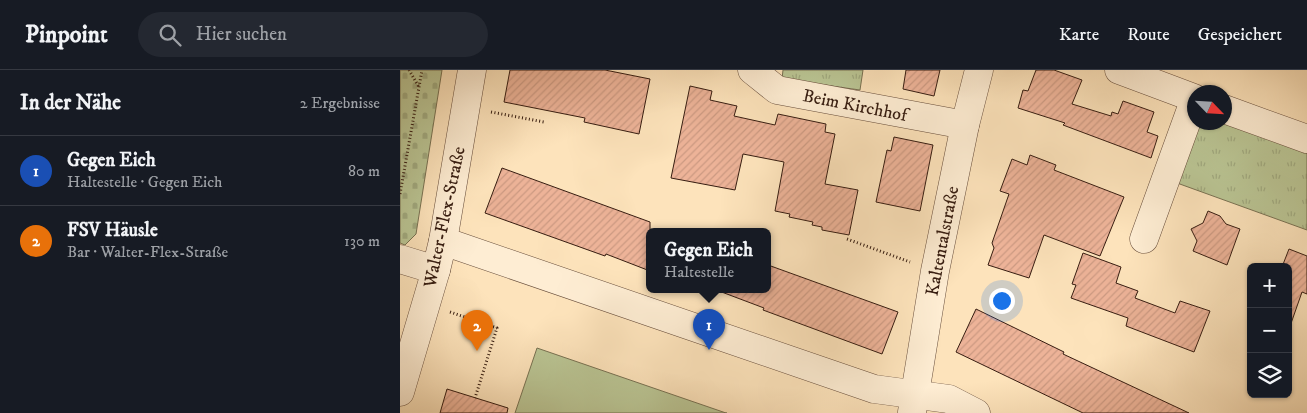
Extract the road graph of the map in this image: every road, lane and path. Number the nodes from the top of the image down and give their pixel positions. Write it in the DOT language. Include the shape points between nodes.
graph roads {
  1 [pos="409,70"];
  2 [pos="422,70"];
  3 [pos="472,70"];
  4 [pos="752,70"];
  5 [pos="978,70"];
  6 [pos="1119,70"];
  7 [pos="419,87"];
  8 [pos="1187,97"];
  9 [pos="466,108"];
  10 [pos="1232,112"];
  11 [pos="1187,119"];
  12 [pos="544,122"];
  13 [pos="965,126"];
  14 [pos="1307,139"];
  15 [pos="400,194"];
  16 [pos="1144,239"];
  17 [pos="847,240"];
  18 [pos="443,241"];
  19 [pos="400,259"];
  20 [pos="436,270"];
  21 [pos="935,270"];
  22 [pos="426,304"];
  23 [pos="400,392"];
  24 [pos="474,398"];
  25 [pos="913,404"];
  26 [pos="976,413"];
  1 -- 7 [label="path"];
  2 -- 7 [label="path"];
  3 -- 9 [label="street, Walter-Flex-Straße"];
  4 -- 13 [label="street, Beim Kirchhof" via="777,90"];
  5 -- 13 [label="street, Kaltentalstraße"];
  6 -- 8 [label="street"];
  7 -- 15 [label="path"];
  9 -- 12 [label="path"];
  9 -- 18 [label="street, Walter-Flex-Straße"];
  10 -- 14 [label="street"];
  11 -- 16 [label="street"];
  13 -- 21 [label="street, Kaltentalstraße"];
  17 -- 21 [label="path"];
  18 -- 20 [label="street, Walter-Flex-Straße"];
  18 -- 25 [label="street"];
  19 -- 20 [label="street"];
  20 -- 22 [label="street, Walter-Flex-Straße"];
  21 -- 25 [label="street, Kaltentalstraße"];
  22 -- 23 [label="street, Walter-Flex-Straße"];
  22 -- 24 [label="path" via="497,328"];
  25 -- 26 [label="street" via="949,399"];
}
